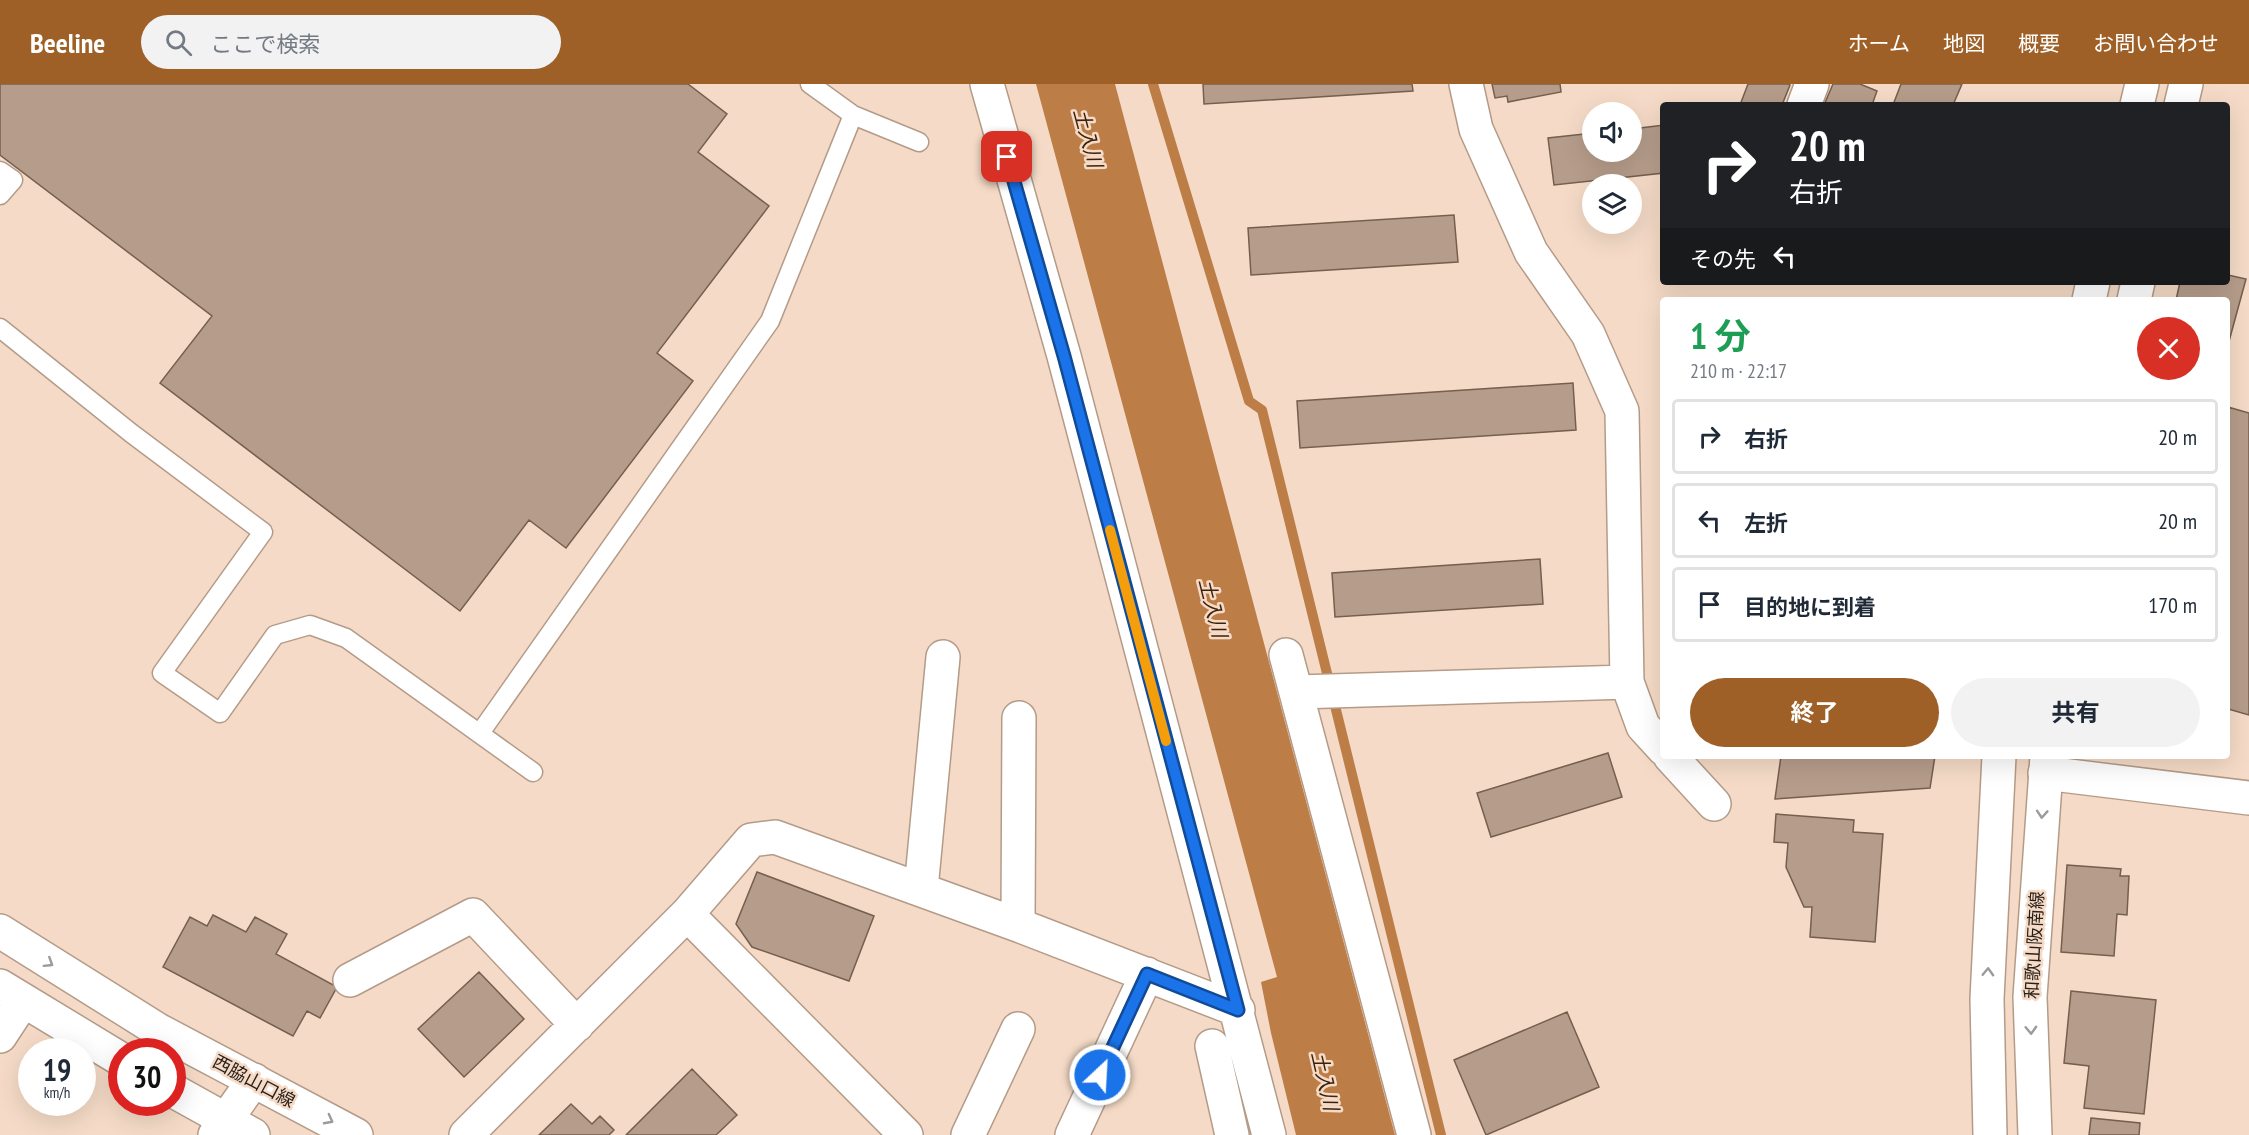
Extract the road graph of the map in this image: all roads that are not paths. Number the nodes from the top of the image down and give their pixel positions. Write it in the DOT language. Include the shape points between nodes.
graph roads {
  1 [pos="810,84"];
  2 [pos="987,84"];
  3 [pos="1466,84"];
  4 [pos="1812,84"];
  5 [pos="2142,84"];
  6 [pos="2186,84"];
  7 [pos="1805,102"];
  8 [pos="2138,102"];
  9 [pos="2182,102"];
  10 [pos="853,115"];
  11 [pos="919,142"];
  12 [pos="0,171"];
  13 [pos="0,195"];
  14 [pos="0,327"];
  15 [pos="1286,655"];
  16 [pos="943,657"];
  17 [pos="1627,682"];
  18 [pos="1298,692"];
  19 [pos="1019,718"];
  20 [pos="480,733"];
  21 [pos="1660,745"];
  22 [pos="1673,759"];
  23 [pos="1999,759"];
  24 [pos="2046,765"];
  25 [pos="533,772"];
  26 [pos="2249,798"];
  27 [pos="1714,804"];
  28 [pos="921,889"];
  29 [pos="687,914"];
  30 [pos="1018,925"];
  31 [pos="0,931"];
  32 [pos="1147,974"];
  33 [pos="350,980"];
  34 [pos="12,993"];
  35 [pos="1238,1010"];
  36 [pos="577,1025"];
  37 [pos="1018,1029"];
  38 [pos="0,1036"];
  39 [pos="1212,1046"];
  40 [pos="108,1051"];
  41 [pos="254,1080"];
  42 [pos="186,1099"];
  43 [pos="231,1130"];
  44 [pos="356,1135"];
  45 [pos="466,1135"];
  46 [pos="906,1135"];
  47 [pos="968,1135"];
  48 [pos="1072,1135"];
  49 [pos="1232,1135"];
  50 [pos="1269,1135"];
  51 [pos="1414,1135"];
  52 [pos="1990,1135"];
  53 [pos="2035,1135"];
  1 -- 10 [label="lane"];
  2 -- 35 [label="street" via="1064,356"];
  3 -- 17 [label="street" via="1476,129 1531,252 1588,334 1622,411"];
  4 -- 7 [label="street"];
  5 -- 8 [label="street"];
  6 -- 9 [label="street"];
  10 -- 11 [label="lane"];
  10 -- 20 [label="lane" via="770,321"];
  12 -- 13 [label="lane" via="13,180"];
  14 -- 20 [label="lane" via="262,532 162,673 220,713 275,635 310,625 346,638"];
  15 -- 18 [label="street"];
  16 -- 28 [label="street"];
  17 -- 18 [label="street"];
  17 -- 21 [label="street" via="1643,726"];
  18 -- 51 [label="street"];
  19 -- 30 [label="street"];
  20 -- 25 [label="lane"];
  22 -- 27 [label="street"];
  52 -- 23 [label="street, one-way" via="1987,999"];
  24 -- 26 [label="street"];
  24 -- 53 [label="street, 和歌山阪南線, one-way" via="2030,997"];
  28 -- 29 [label="street" via="775,837 752,840"];
  28 -- 30 [label="street"];
  29 -- 36 [label="street"];
  29 -- 46 [label="street"];
  30 -- 32 [label="street"];
  31 -- 41 [label="street, 西脇山口線, one-way" via="158,1030"];
  32 -- 35 [label="street"];
  32 -- 48 [label="street"];
  33 -- 36 [label="street" via="472,915"];
  34 -- 38 [label="street"];
  34 -- 40 [label="street"];
  35 -- 50 [label="street"];
  36 -- 45 [label="street"];
  37 -- 47 [label="street"];
  39 -- 49 [label="street"];
  41 -- 43 [label="street"];
  41 -- 44 [label="street, 西脇山口線, one-way"];
  42 -- 43 [label="street"];
}
